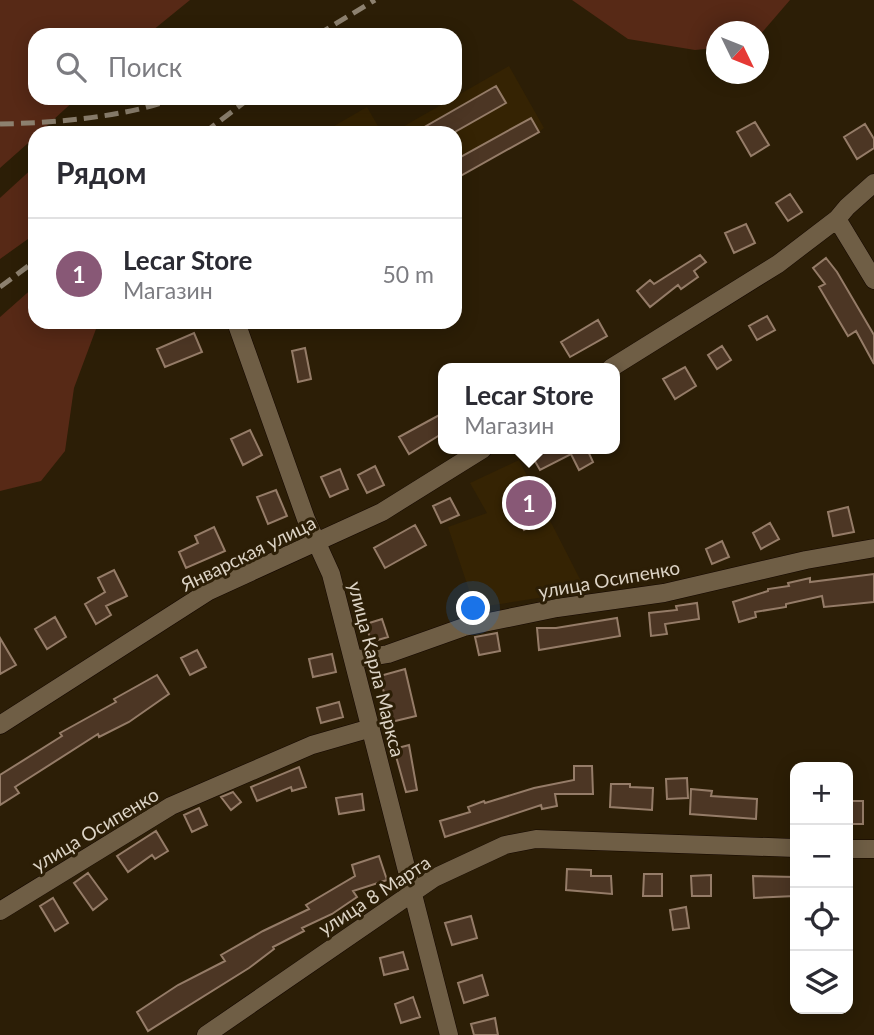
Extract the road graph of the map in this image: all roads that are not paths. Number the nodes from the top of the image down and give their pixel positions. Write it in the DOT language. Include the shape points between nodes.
graph roads {
  1 [pos="874,183"];
  2 [pos="837,219"];
  3 [pos="874,280"];
  4 [pos="238,329"];
  5 [pos="619,363"];
  6 [pos="475,454"];
  7 [pos="317,543"];
  8 [pos="874,548"];
  9 [pos="354,660"];
  10 [pos="0,725"];
  11 [pos="371,729"];
  12 [pos="790,848"];
  13 [pos="853,849"];
  14 [pos="874,849"];
  15 [pos="412,893"];
  16 [pos="0,911"];
  17 [pos="206,1035"];
  18 [pos="449,1035"];
  1 -- 2 [label="street"];
  2 -- 3 [label="street"];
  2 -- 5 [label="street" via="778,264"];
  4 -- 7 [label="street, улица Карла Маркса"];
  6 -- 7 [label="street, Январская улица" via="382,512"];
  7 -- 9 [label="street, улица Карла Маркса" via="331,573"];
  7 -- 10 [label="street, Январская улица" via="209,591"];
  8 -- 9 [label="street, улица Осипенко" via="664,593 464,626 388,654"];
  9 -- 11 [label="street, улица Карла Маркса"];
  11 -- 15 [label="street, улица Карла Маркса"];
  11 -- 16 [label="street, улица Осипенко" via="312,745 171,806"];
  12 -- 15 [label="street, улица 8 Марта" via="536,839 505,845"];
  13 -- 14 [label="street"];
  15 -- 17 [label="street, улица 8 Марта"];
  15 -- 18 [label="street, улица Карла Маркса"];
}
